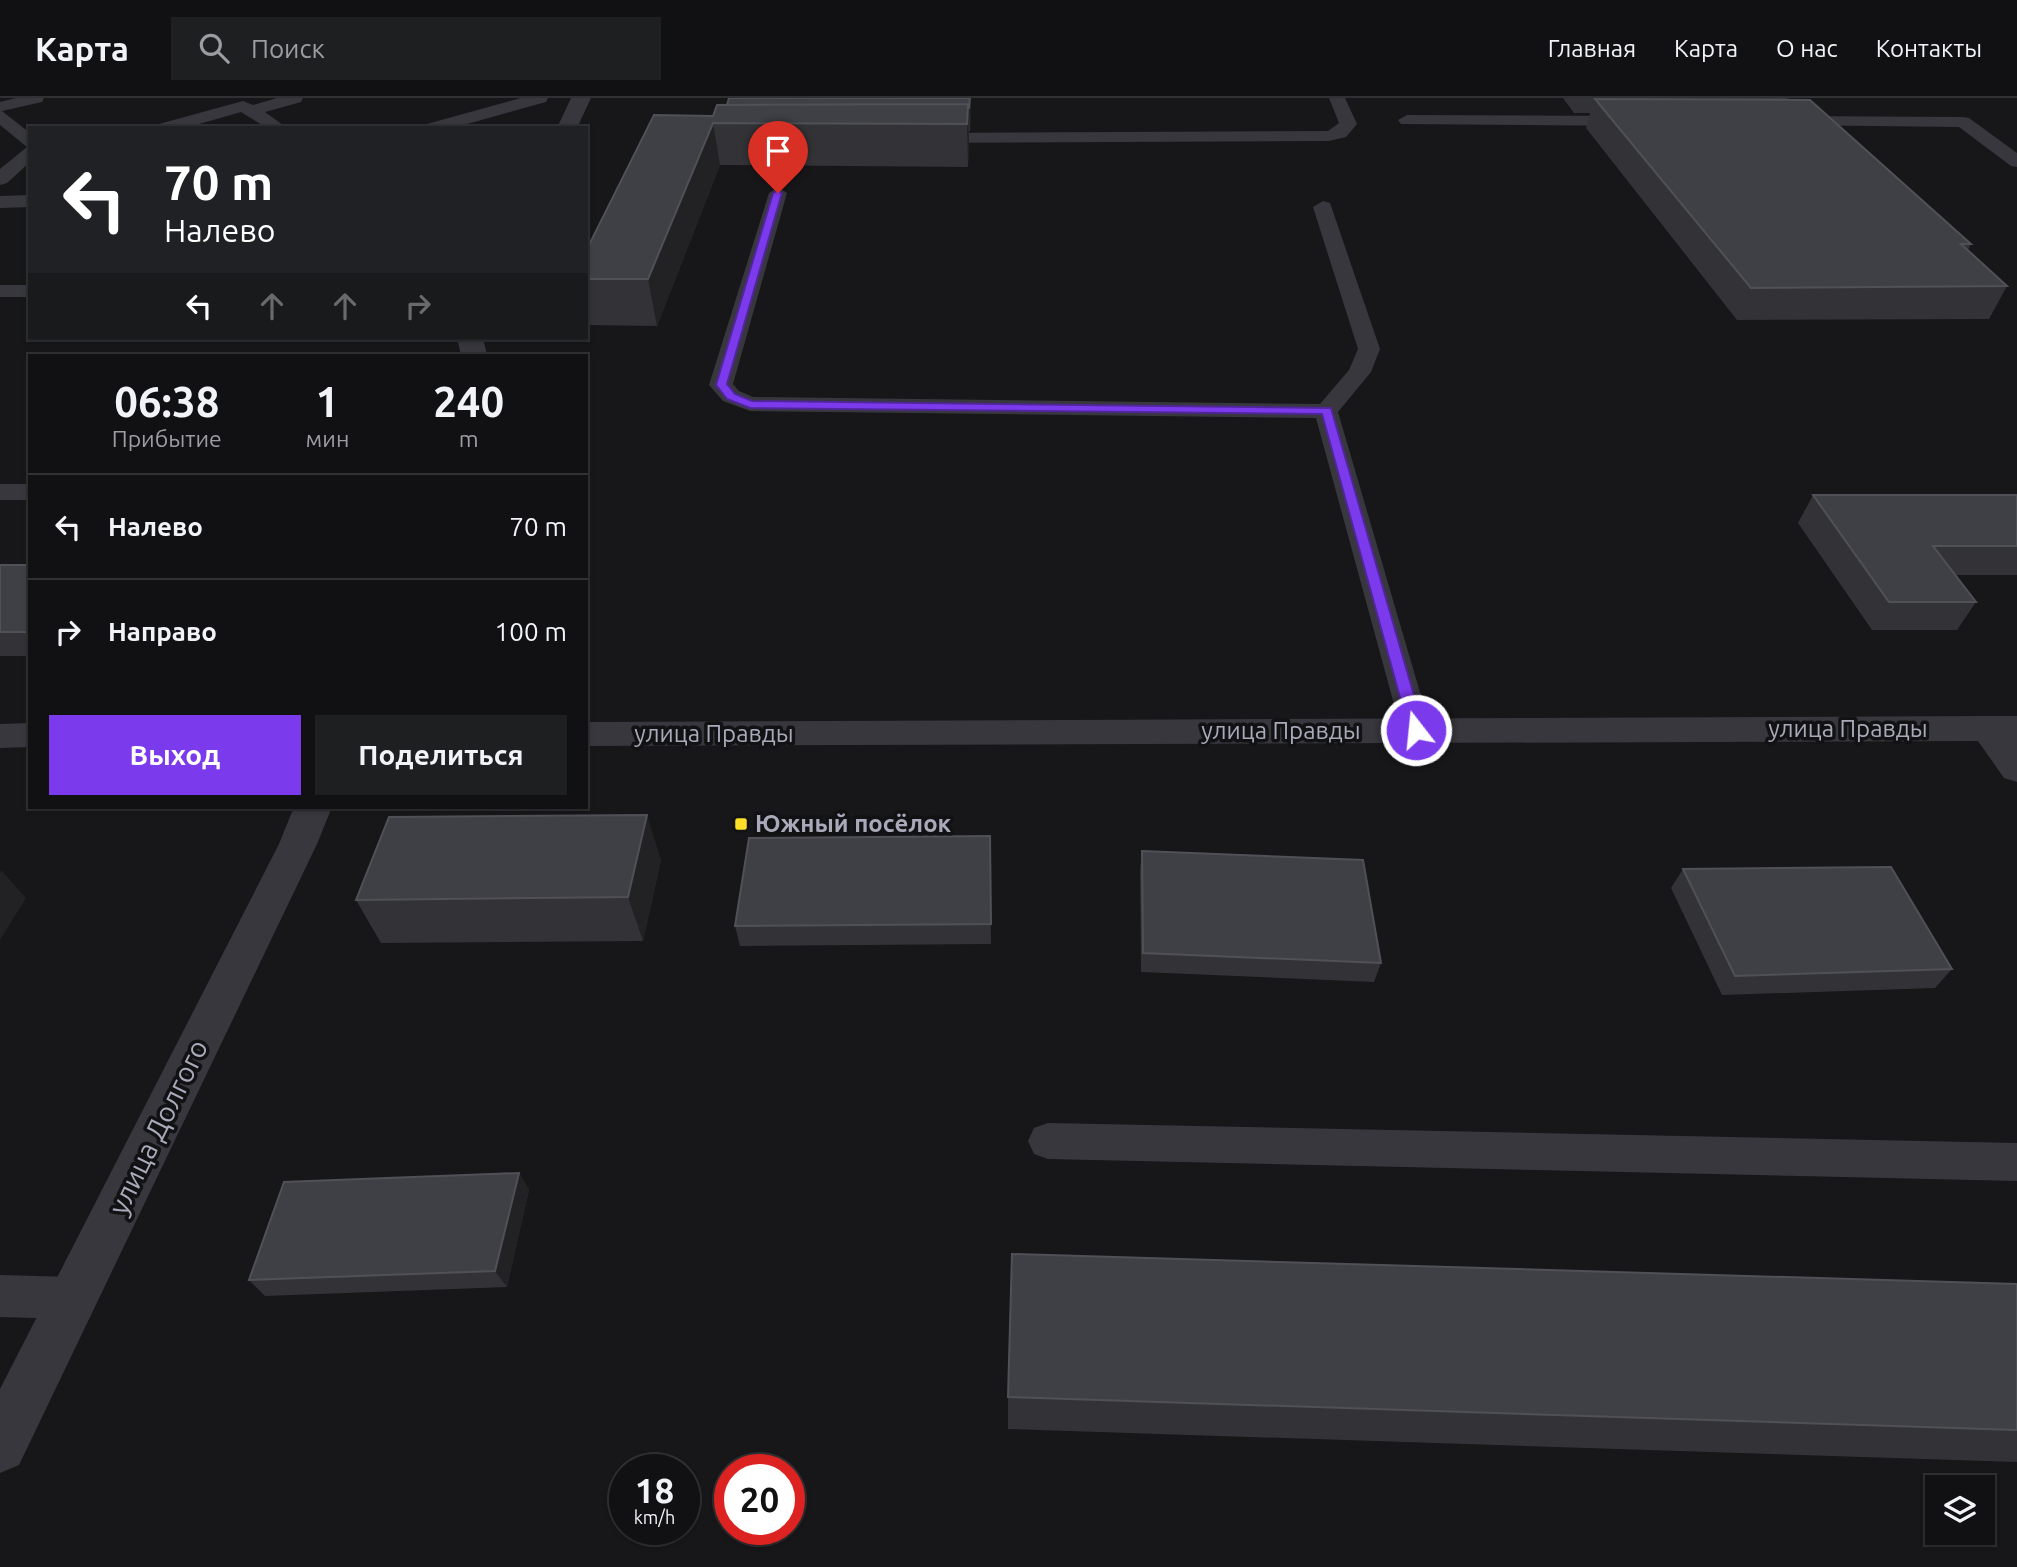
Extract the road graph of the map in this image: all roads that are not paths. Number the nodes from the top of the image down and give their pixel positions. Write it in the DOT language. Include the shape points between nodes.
graph roads {
  1 [pos="36,98"];
  2 [pos="295,98"];
  3 [pos="540,98"];
  4 [pos="581,98"];
  5 [pos="1337,98"];
  6 [pos="0,107"];
  7 [pos="251,111"];
  8 [pos="0,116"];
  9 [pos="1407,120"];
  10 [pos="1643,121"];
  11 [pos="1769,121"];
  12 [pos="172,126"];
  13 [pos="276,126"];
  14 [pos="440,126"];
  15 [pos="568,126"];
  16 [pos="906,139"];
  17 [pos="28,142"];
  18 [pos="28,154"];
  19 [pos="2017,162"];
  20 [pos="0,179"];
  21 [pos="778,193"];
  22 [pos="28,201"];
  23 [pos="0,202"];
  24 [pos="1323,206"];
  25 [pos="0,291"];
  26 [pos="28,291"];
  27 [pos="1326,411"];
  28 [pos="0,492"];
  29 [pos="28,492"];
  30 [pos="2003,728"];
  31 [pos="1416,730"];
  32 [pos="588,734"];
  33 [pos="28,735"];
  34 [pos="0,736"];
  35 [pos="2017,769"];
  36 [pos="312,809"];
  37 [pos="1048,1140"];
  38 [pos="2017,1163"];
  39 [pos="0,1296"];
  40 [pos="74,1298"];
  41 [pos="0,1446"];
  1 -- 6 [label="lane"];
  2 -- 7 [label="lane"];
  3 -- 14 [label="lane"];
  4 -- 15 [label="street"];
  5 -- 16 [label="lane" via="1348,124 1329,136"];
  7 -- 12 [label="lane" via="243,106"];
  7 -- 13 [label="lane"];
  8 -- 17 [label="lane"];
  9 -- 10 [label="lane"];
  11 -- 19 [label="lane" via="1963,122"];
  18 -- 20 [label="lane"];
  21 -- 27 [label="lane" via="722,385 731,396 750,404"];
  22 -- 23 [label="lane"];
  24 -- 27 [label="lane" via="1368,349 1360,372"];
  25 -- 26 [label="lane"];
  27 -- 31 [label="lane"];
  28 -- 29 [label="lane"];
  30 -- 31 [label="street, улица Правды"];
  30 -- 35 [label="street"];
  31 -- 32 [label="street, улица Правды"];
  33 -- 34 [label="street"];
  36 -- 40 [label="street, улица Долгого"];
  37 -- 38 [label="lane"];
  39 -- 40 [label="lane"];
  40 -- 41 [label="street, улица Долгого"];
}
